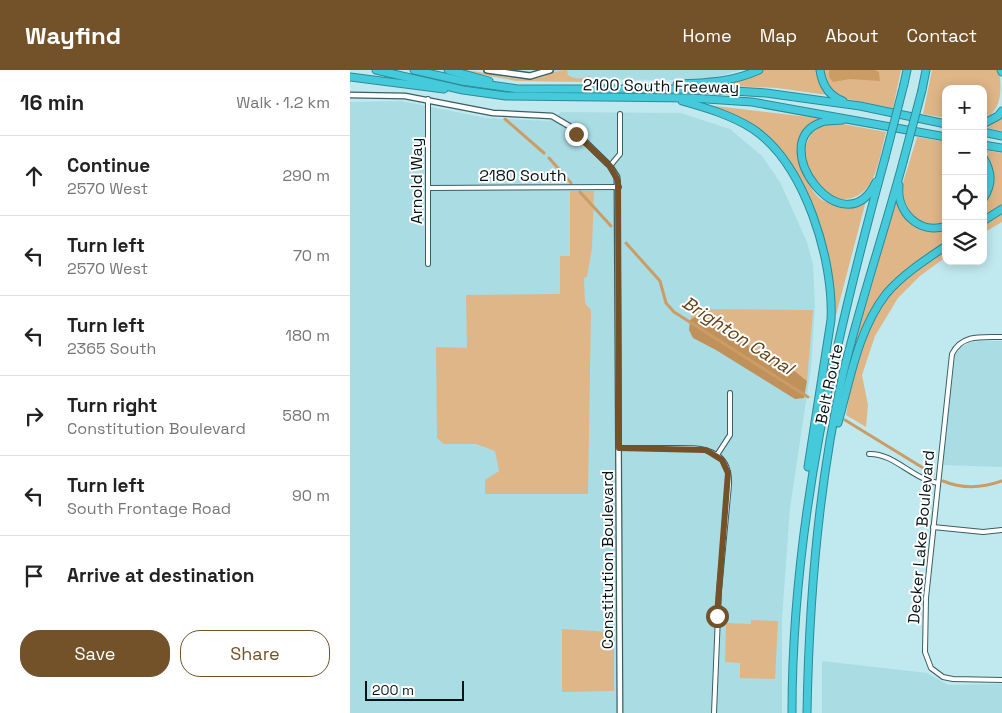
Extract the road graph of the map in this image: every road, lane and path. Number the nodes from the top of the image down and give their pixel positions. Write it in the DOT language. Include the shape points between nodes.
graph roads {
  1 [pos="376,70"];
  2 [pos="414,70"];
  3 [pos="448,70"];
  4 [pos="488,70"];
  5 [pos="550,70"];
  6 [pos="760,70"];
  7 [pos="820,70"];
  8 [pos="907,70"];
  9 [pos="927,70"];
  10 [pos="350,77"];
  11 [pos="629,88"];
  12 [pos="564,90"];
  13 [pos="475,92"];
  14 [pos="350,95"];
  15 [pos="672,98"];
  16 [pos="428,99"];
  17 [pos="860,106"];
  18 [pos="1002,111"];
  19 [pos="620,114"];
  20 [pos="848,119"];
  21 [pos="942,122"];
  22 [pos="987,122"];
  23 [pos="987,133"];
  24 [pos="1002,136"];
  25 [pos="942,137"];
  26 [pos="987,146"];
  27 [pos="1002,148"];
  28 [pos="987,165"];
  29 [pos="610,166"];
  30 [pos="883,168"];
  31 [pos="901,172"];
  32 [pos="619,187"];
  33 [pos="428,188"];
  34 [pos="987,190"];
  35 [pos="1002,209"];
  36 [pos="985,220"];
  37 [pos="942,227"];
  38 [pos="942,249"];
  39 [pos="428,264"];
  40 [pos="1002,336"];
  41 [pos="730,393"];
  42 [pos="619,448"];
  43 [pos="869,454"];
  44 [pos="716,455"];
  45 [pos="826,472"];
  46 [pos="938,483"];
  47 [pos="933,527"];
  48 [pos="1002,530"];
  49 [pos="796,582"];
  50 [pos="1002,680"];
  51 [pos="620,713"];
  52 [pos="714,713"];
  53 [pos="792,713"];
  54 [pos="807,713"];
  1 -- 13 [label="highway, 2100 South Freeway"];
  2 -- 12 [label="highway, 2100 South Freeway" via="495,86"];
  3 -- 12 [label="highway" via="507,85"];
  4 -- 5 [label="main road" via="530,76"];
  6 -- 11 [label="highway" via="713,82"];
  7 -- 17 [label="highway" via="821,79 832,94"];
  8 -- 30 [label="highway, Belt Route, bridge"];
  9 -- 31 [label="highway, Belt Route, bridge"];
  10 -- 13 [label="highway"];
  11 -- 12 [label="highway, 2100 South Freeway"];
  11 -- 17 [label="highway, 2100 South Freeway" via="757,92"];
  13 -- 15 [label="highway, 2100 South Freeway" via="531,98"];
  14 -- 16 [label="street"];
  15 -- 20 [label="highway, 2100 South Freeway" via="752,102"];
  15 -- 49 [label="highway" via="726,114 754,130 771,146 797,184 824,249 832,297 831,320 809,460"];
  16 -- 29 [label="street" via="493,113 552,116 565,123"];
  16 -- 33 [label="street, Arnold Way"];
  17 -- 21 [label="highway, 2100 South Freeway"];
  18 -- 22 [label="highway"];
  19 -- 29 [label="street" via="620,154"];
  20 -- 25 [label="highway, 2100 South Freeway"];
  20 -- 30 [label="highway" via="821,123 808,133 804,141 804,166 815,187 830,200 850,203 866,196"];
  23 -- 24 [label="highway"];
  26 -- 27 [label="highway"];
  28 -- 34 [label="highway" via="991,180"];
  29 -- 32 [label="street, Constitution Boulevard"];
  30 -- 49 [label="highway, Belt Route" via="853,278 811,471"];
  31 -- 37 [label="highway" via="899,196 908,217 930,229"];
  31 -- 45 [label="highway, Belt Route" via="843,374"];
  32 -- 33 [label="street, 2180 South"];
  32 -- 42 [label="street, Constitution Boulevard"];
  33 -- 39 [label="street, Arnold Way"];
  35 -- 36 [label="highway"];
  38 -- 45 [label="highway" via="908,273 886,294 874,314 858,350"];
  40 -- 46 [label="street, Decker Lake Boulevard" via="965,339 956,347 950,362"];
  41 -- 44 [label="street" via="730,435"];
  42 -- 44 [label="street" via="696,448"];
  42 -- 51 [label="street, Constitution Boulevard"];
  43 -- 46 [label="street" via="882,455 923,480"];
  44 -- 52 [label="street" via="726,466 729,481 718,591"];
  45 -- 54 [label="highway, Belt Route" via="814,563"];
  46 -- 47 [label="street, Decker Lake Boulevard"];
  47 -- 48 [label="street" via="983,532"];
  47 -- 50 [label="street, Decker Lake Boulevard" via="925,617 926,659 936,673 948,678"];
  49 -- 53 [label="highway, Belt Route"];
}
